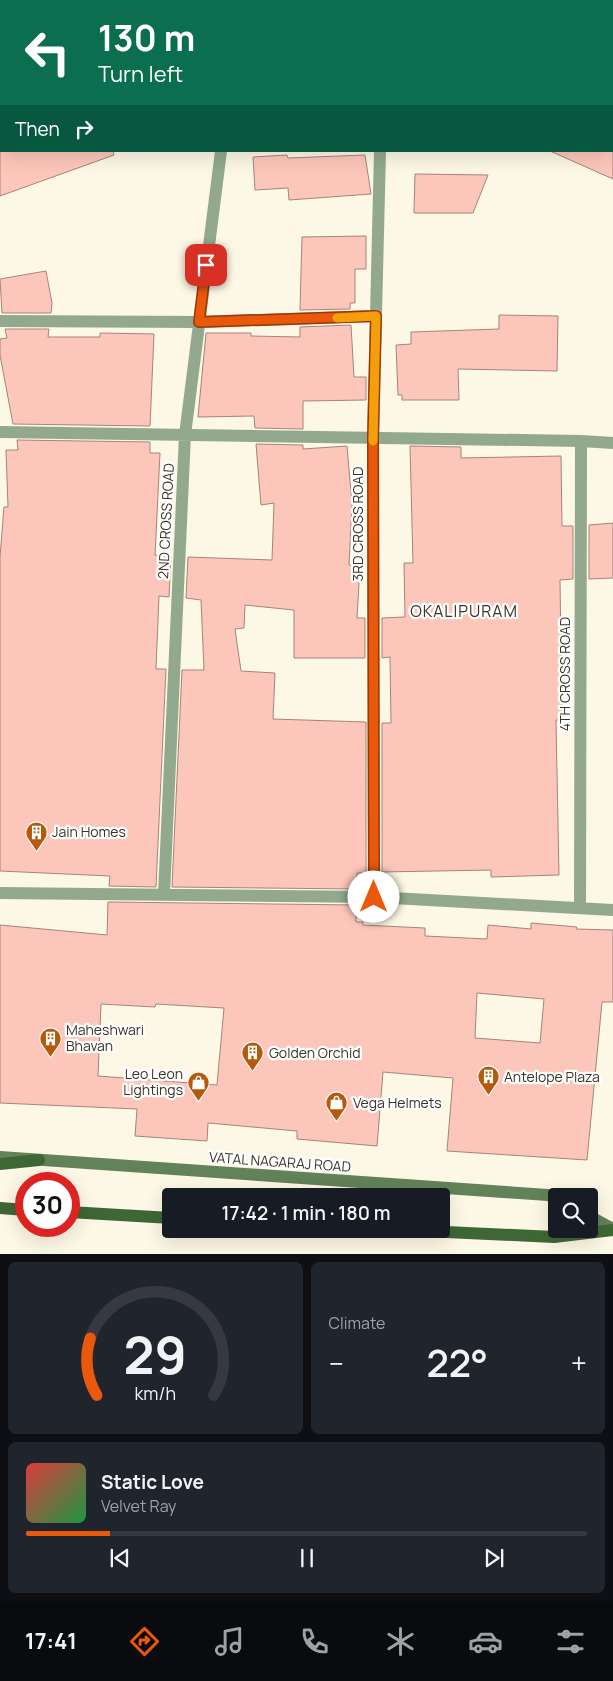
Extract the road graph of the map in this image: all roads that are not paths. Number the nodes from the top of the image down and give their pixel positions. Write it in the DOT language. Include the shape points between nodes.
graph roads {
  1 [pos="221,152"];
  2 [pos="380,152"];
  3 [pos="376,316"];
  4 [pos="0,321"];
  5 [pos="199,322"];
  6 [pos="0,432"];
  7 [pos="185,435"];
  8 [pos="373,438"];
  9 [pos="581,441"];
  10 [pos="613,443"];
  11 [pos="0,893"];
  12 [pos="164,894"];
  13 [pos="374,897"];
  14 [pos="580,908"];
  15 [pos="613,910"];
  16 [pos="0,1157"];
  17 [pos="40,1160"];
  18 [pos="0,1164"];
  19 [pos="548,1195"];
  20 [pos="0,1208"];
  21 [pos="15,1209"];
  22 [pos="80,1213"];
  23 [pos="162,1217"];
  24 [pos="598,1221"];
  25 [pos="613,1229"];
  26 [pos="450,1232"];
  1 -- 5 [label="street, 2ND CROSS ROAD"];
  2 -- 3 [label="street, 3RD CROSS ROAD"];
  3 -- 5 [label="street"];
  3 -- 8 [label="street, 3RD CROSS ROAD"];
  4 -- 5 [label="street"];
  5 -- 7 [label="street, 2ND CROSS ROAD"];
  6 -- 7 [label="street"];
  7 -- 8 [label="street"];
  7 -- 12 [label="street, 2ND CROSS ROAD"];
  8 -- 9 [label="street"];
  8 -- 13 [label="street, 3RD CROSS ROAD"];
  9 -- 10 [label="street"];
  9 -- 14 [label="street, 4TH CROSS ROAD"];
  11 -- 12 [label="street"];
  12 -- 13 [label="street"];
  13 -- 14 [label="street"];
  14 -- 15 [label="street"];
  16 -- 17 [label="main road, VATAL NAGARAJ ROAD"];
  17 -- 18 [label="main road"];
  17 -- 19 [label="main road, VATAL NAGARAJ ROAD"];
  20 -- 21 [label="main road"];
  22 -- 23 [label="main road"];
  24 -- 25 [label="main road"];
  25 -- 26 [label="main road" via="554,1237"];
}
